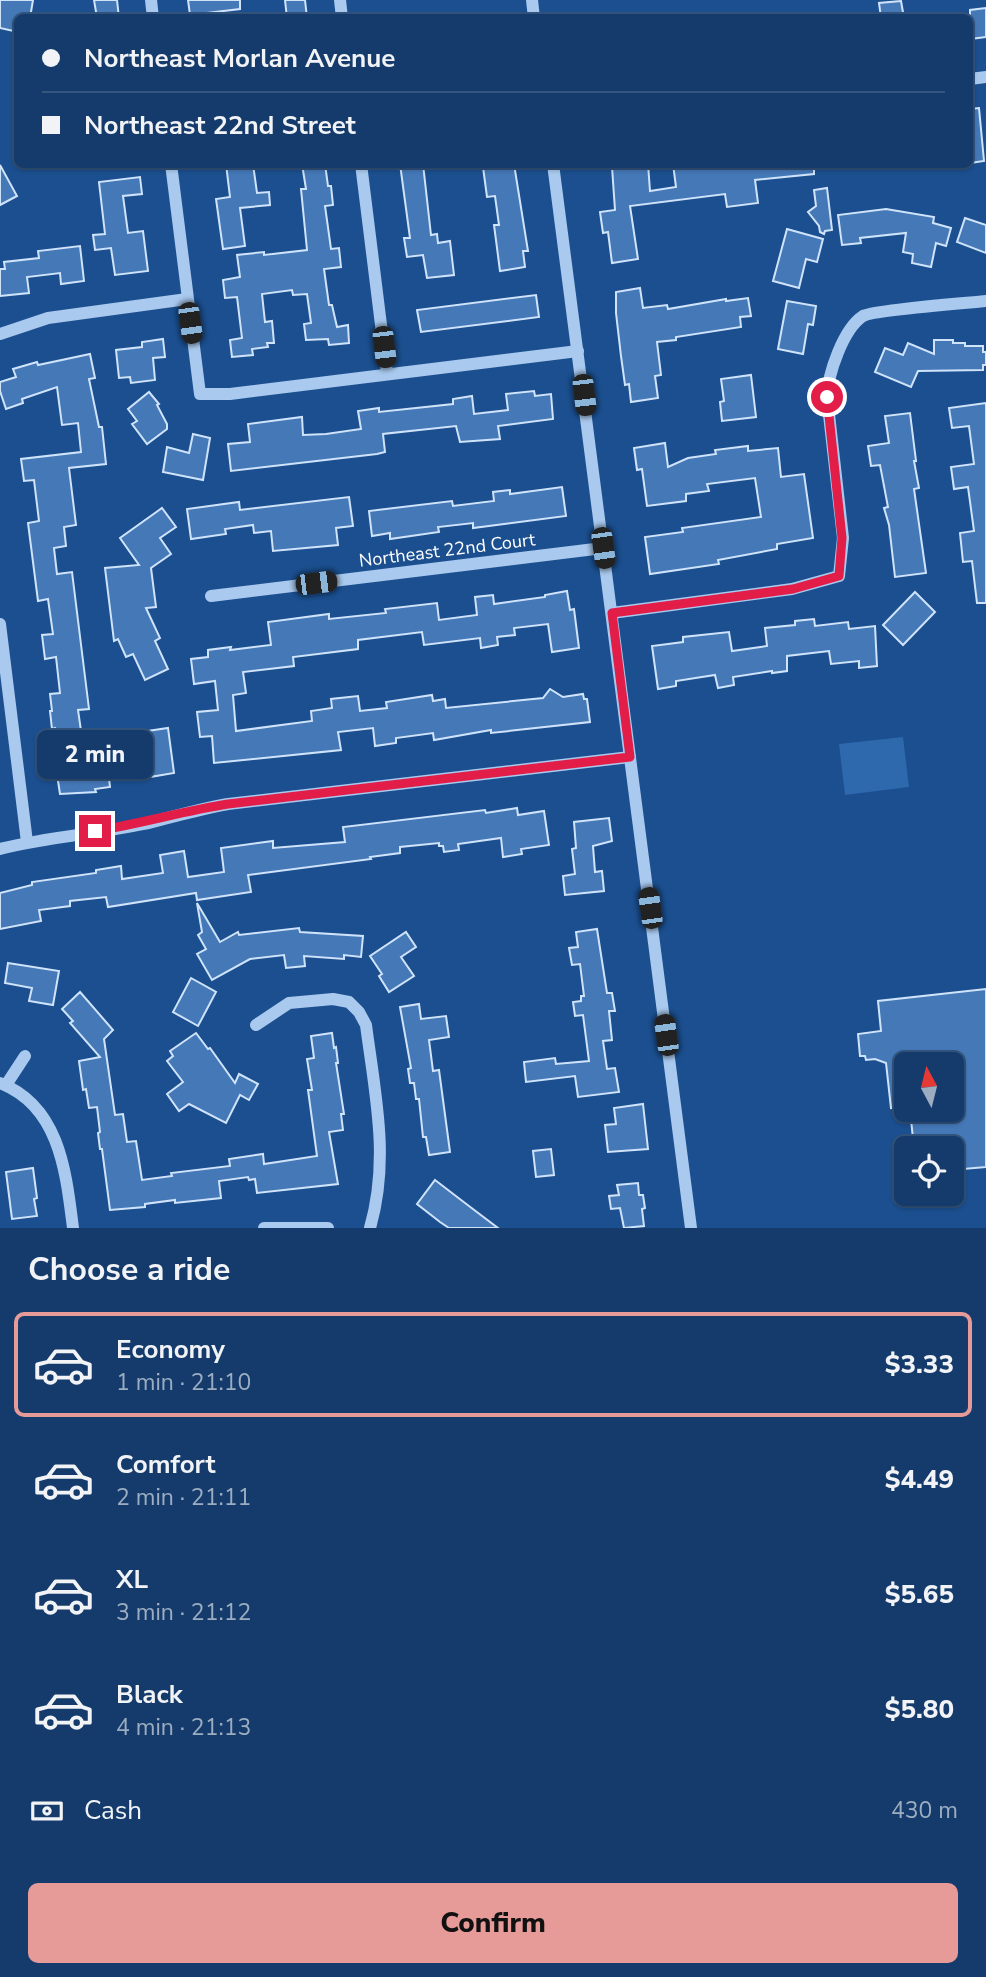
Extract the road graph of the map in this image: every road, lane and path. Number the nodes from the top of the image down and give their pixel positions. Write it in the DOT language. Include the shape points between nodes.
graph roads {
  1 [pos="171,168"];
  2 [pos="361,168"];
  3 [pos="554,168"];
  4 [pos="187,299"];
  5 [pos="986,301"];
  6 [pos="0,334"];
  7 [pos="578,351"];
  8 [pos="387,373"];
  9 [pos="603,548"];
  10 [pos="211,596"];
  11 [pos="612,613"];
  12 [pos="0,624"];
  13 [pos="630,757"];
  14 [pos="27,842"];
  15 [pos="0,849"];
  16 [pos="256,1025"];
  17 [pos="25,1056"];
  18 [pos="3,1084"];
  19 [pos="73,1228"];
  20 [pos="264,1228"];
  21 [pos="328,1228"];
  22 [pos="370,1228"];
  23 [pos="691,1228"];
  1 -- 4 [label="street"];
  2 -- 8 [label="street"];
  3 -- 7 [label="street"];
  4 -- 6 [label="street" via="48,317"];
  4 -- 8 [label="street" via="200,394"];
  5 -- 11 [label="street" via="865,315 847,332 828,384 827,413 842,538 839,576 793,589"];
  7 -- 8 [label="street"];
  7 -- 9 [label="street"];
  9 -- 10 [label="street, Northeast 22nd Court"];
  9 -- 11 [label="street"];
  11 -- 13 [label="street"];
  12 -- 14 [label="street"];
  13 -- 14 [label="street" via="228,804 143,824"];
  13 -- 23 [label="street"];
  14 -- 15 [label="street"];
  16 -- 22 [label="street" via="289,1003 333,999 349,1002 359,1012 366,1025 380,1136 380,1182"];
  17 -- 18 [label="street"];
  18 -- 19 [label="street" via="38,1110 57,1143"];
  20 -- 21 [label="street"];
}
